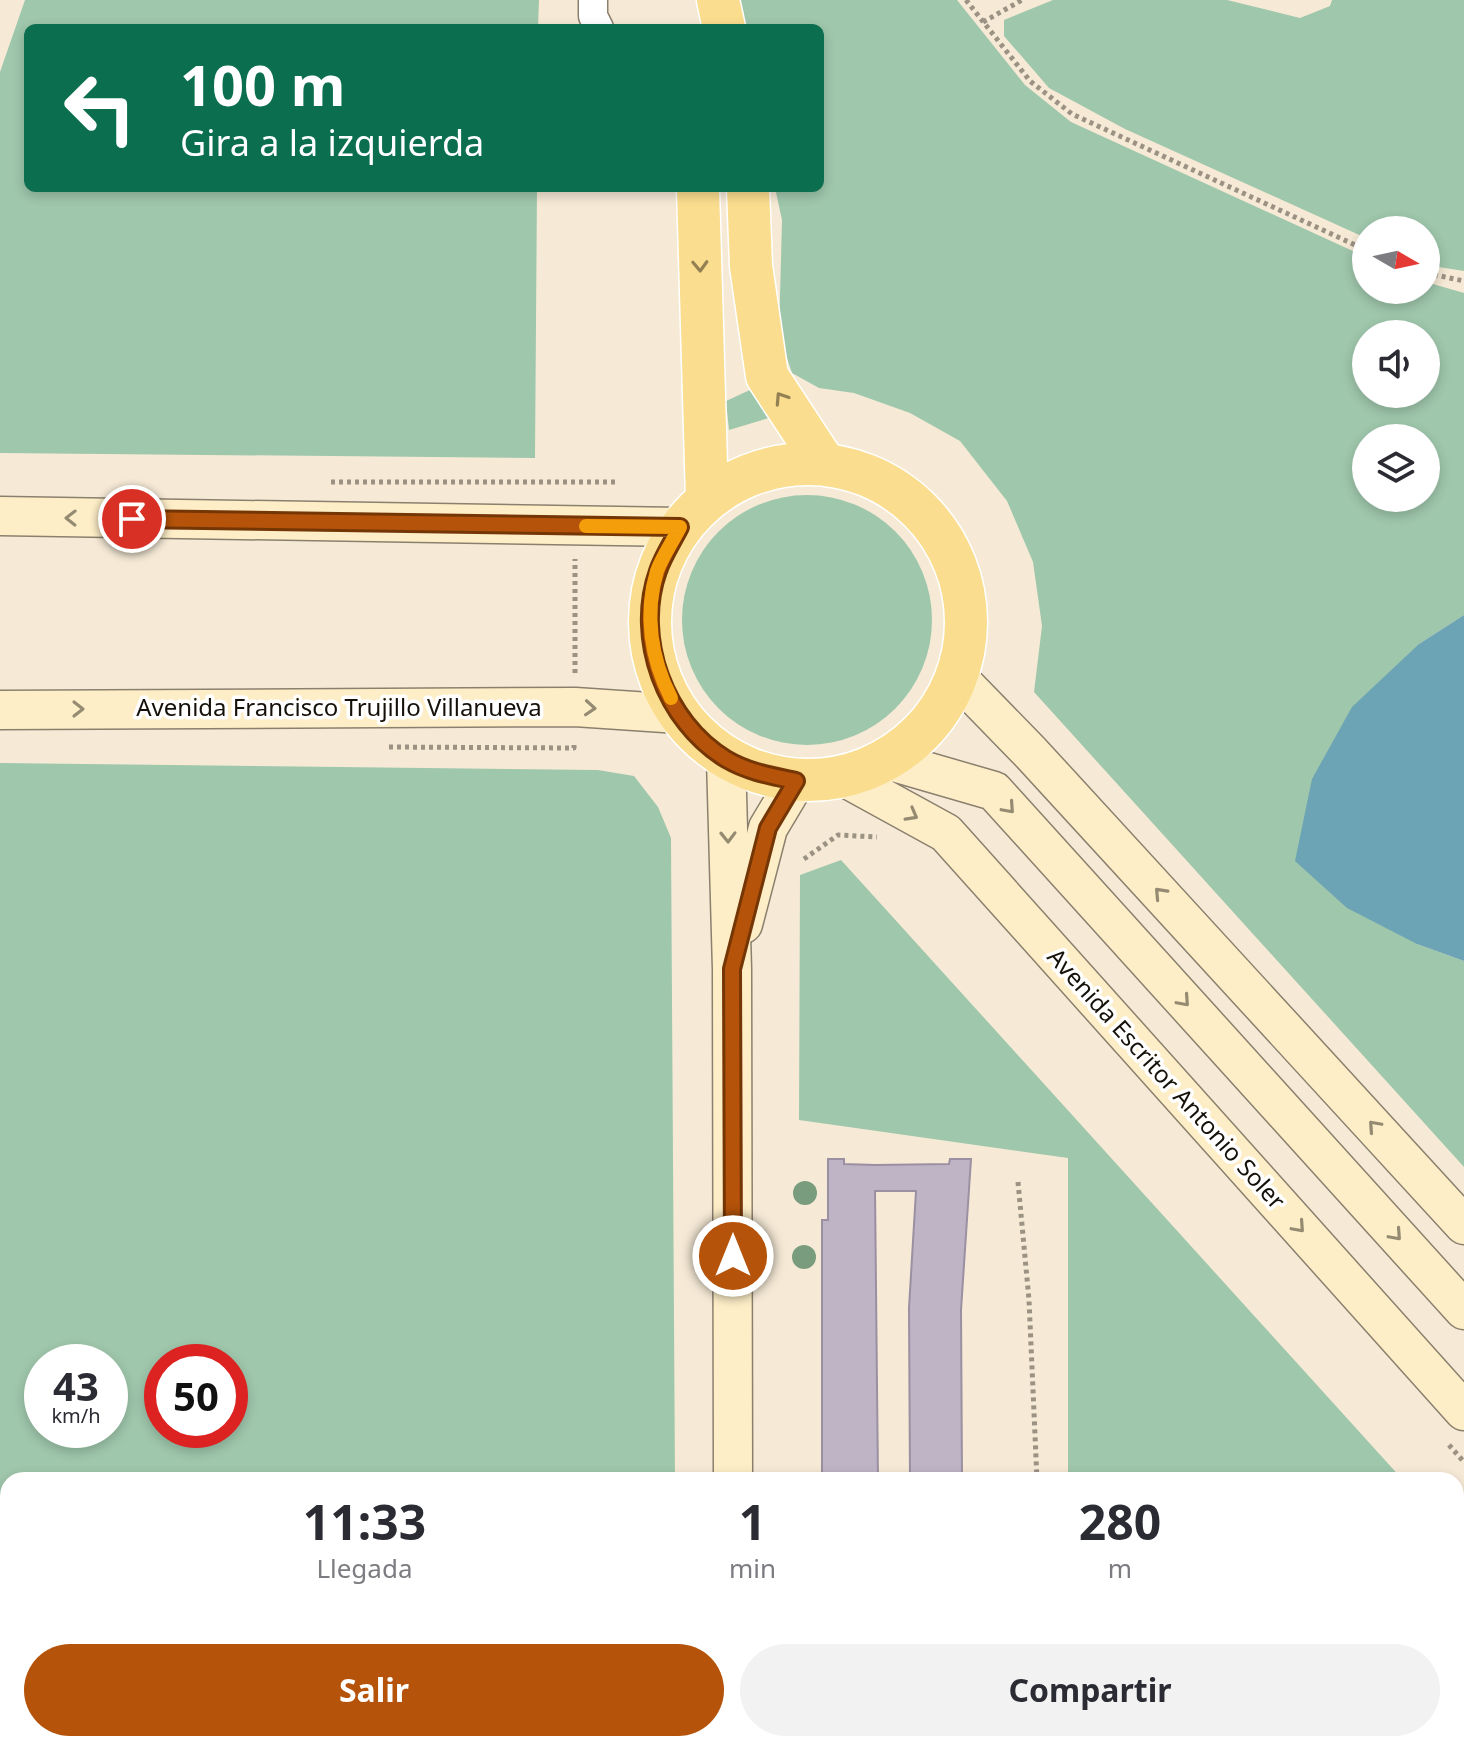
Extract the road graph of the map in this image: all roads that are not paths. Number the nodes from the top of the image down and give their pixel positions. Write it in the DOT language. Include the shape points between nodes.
graph roads {
  1 [pos="593,0"];
  2 [pos="597,24"];
  3 [pos="698,192"];
  4 [pos="748,192"];
  5 [pos="824,463"];
  6 [pos="694,513"];
  7 [pos="0,516"];
  8 [pos="957,677"];
  9 [pos="0,710"];
  10 [pos="679,714"];
  11 [pos="726,759"];
  12 [pos="887,760"];
  13 [pos="844,777"];
  14 [pos="796,781"];
  15 [pos="732,969"];
  16 [pos="1464,1225"];
  17 [pos="1464,1310"];
  18 [pos="1454,1425"];
  19 [pos="733,1472"];
  1 -- 2 [label="street"];
  3 -- 6 [label="main road, one-way"];
  5 -- 4 [label="main road, one-way" via="767,376 751,266"];
  5 -- 6 [label="main road" via="782,464 742,477"];
  5 -- 8 [label="main road" via="871,475 912,501 943,537 962,581 967,630"];
  6 -- 7 [label="street, one-way"];
  6 -- 10 [label="main road" via="657,571 650,620 656,669"];
  8 -- 12 [label="main road" via="929,724"];
  16 -- 8 [label="street, one-way"];
  9 -- 10 [label="street, Avenida Francisco Trujillo Villanueva, one-way" via="575,707"];
  10 -- 11 [label="main road"];
  11 -- 14 [label="main road" via="760,774"];
  11 -- 15 [label="street, one-way"];
  12 -- 13 [label="main road"];
  12 -- 17 [label="street, one-way" via="994,791"];
  13 -- 14 [label="main road"];
  13 -- 18 [label="street, Avenida Escritor Antonio Soler, one-way" via="946,833"];
  14 -- 15 [label="street" via="768,828"];
  15 -- 19 [label="street"];
}
